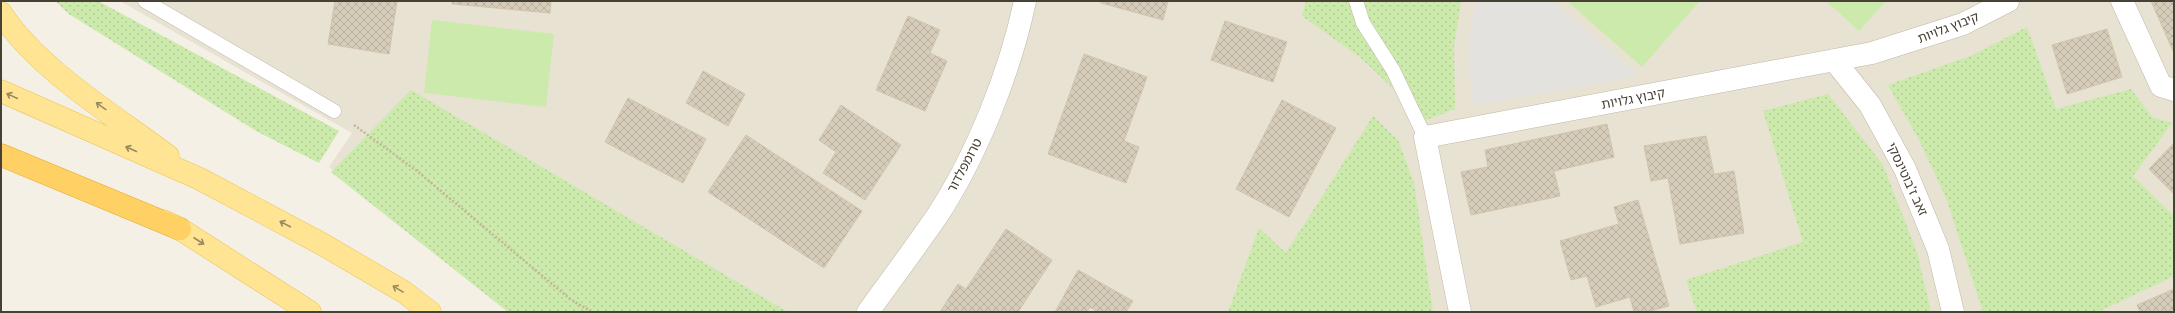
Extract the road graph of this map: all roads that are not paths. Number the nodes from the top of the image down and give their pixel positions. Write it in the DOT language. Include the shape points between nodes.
graph roads {
  1 [pos="145,1"];
  2 [pos="1025,1"];
  3 [pos="1356,1"];
  4 [pos="2008,1"];
  5 [pos="2122,1"];
  6 [pos="1,13"];
  7 [pos="1834,60"];
  8 [pos="1,90"];
  9 [pos="2174,90"];
  10 [pos="334,111"];
  11 [pos="1425,137"];
  12 [pos="1,144"];
  13 [pos="1,155"];
  14 [pos="200,179"];
  15 [pos="180,229"];
  16 [pos="310,312"];
  17 [pos="430,312"];
  18 [pos="868,312"];
  19 [pos="1460,312"];
  20 [pos="1953,312"];
  1 -- 10 [label="lane"];
  2 -- 18 [label="street, טרומפלדור" via="998,95 973,151 937,214"];
  3 -- 11 [label="lane" via="1363,23 1393,70"];
  4 -- 7 [label="street, קיבוץ גלויות" via="1963,24 1872,53"];
  5 -- 9 [label="street" via="2162,86"];
  14 -- 6 [label="main road, one-way" via="61,76 33,52"];
  7 -- 11 [label="street, קיבוץ גלויות"];
  7 -- 20 [label="street, זאב ז'בוטינסקי" via="1870,105 1905,169 1938,249"];
  14 -- 8 [label="main road, one-way"];
  11 -- 19 [label="street"];
  12 -- 15 [label="main road"];
  13 -- 15 [label="highway"];
  17 -- 14 [label="main road, one-way" via="404,292 322,244"];
  15 -- 16 [label="main road, one-way"];
}
